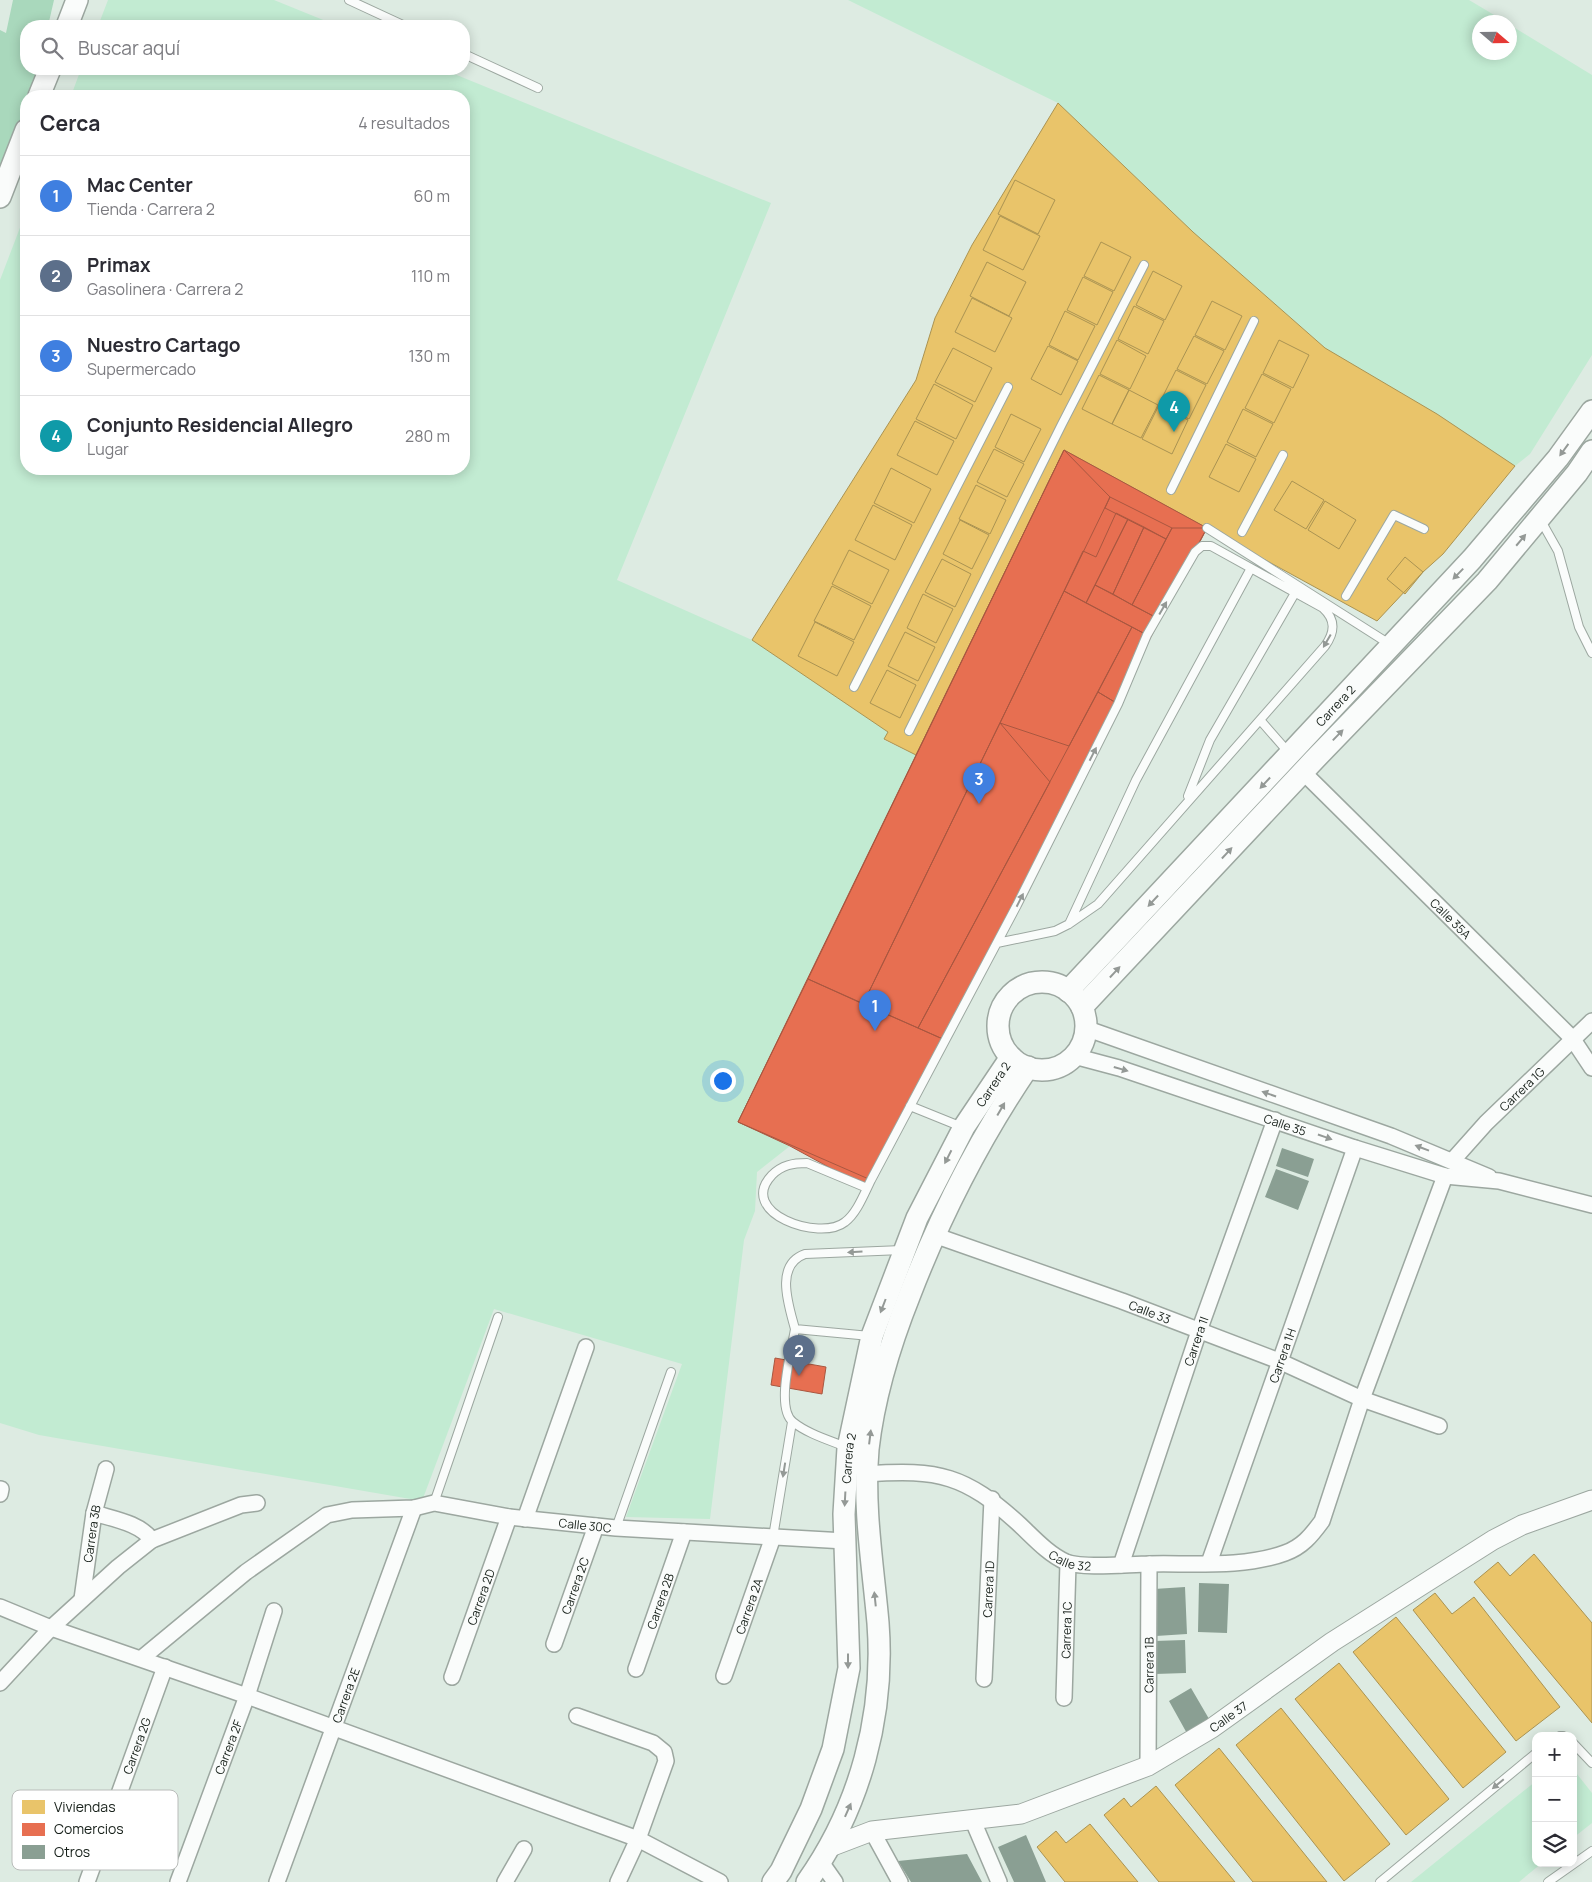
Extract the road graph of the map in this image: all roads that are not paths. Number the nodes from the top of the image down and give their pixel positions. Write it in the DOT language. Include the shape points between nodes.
graph roads {
  1 [pos="77,0"];
  2 [pos="349,0"];
  3 [pos="69,20"];
  4 [pos="392,20"];
  5 [pos="470,57"];
  6 [pos="48,75"];
  7 [pos="538,88"];
  8 [pos="41,90"];
  9 [pos="20,145"];
  10 [pos="0,197"];
  11 [pos="1144,265"];
  12 [pos="1254,321"];
  13 [pos="1008,387"];
  14 [pos="1592,411"];
  15 [pos="1592,451"];
  16 [pos="1283,455"];
  17 [pos="1171,490"];
  18 [pos="1539,518"];
  19 [pos="1207,528"];
  20 [pos="1424,529"];
  21 [pos="1242,532"];
  22 [pos="1250,570"];
  23 [pos="1295,593"];
  24 [pos="1346,596"];
  25 [pos="1391,645"];
  26 [pos="1592,653"];
  27 [pos="854,687"];
  28 [pos="1261,721"];
  29 [pos="909,731"];
  30 [pos="1290,753"];
  31 [pos="1303,772"];
  32 [pos="1186,801"];
  33 [pos="1069,924"];
  34 [pos="997,943"];
  35 [pos="1075,999"];
  36 [pos="1592,1021"];
  37 [pos="1085,1028"];
  38 [pos="1572,1038"];
  39 [pos="1074,1056"];
  40 [pos="1020,1062"];
  41 [pos="1592,1068"];
  42 [pos="910,1106"];
  43 [pos="1275,1120"];
  44 [pos="964,1127"];
  45 [pos="1355,1148"];
  46 [pos="1453,1160"];
  47 [pos="1445,1176"];
  48 [pos="1499,1181"];
  49 [pos="867,1188"];
  50 [pos="1592,1204"];
  51 [pos="934,1235"];
  52 [pos="904,1250"];
  53 [pos="498,1317"];
  54 [pos="795,1329"];
  55 [pos="1199,1331"];
  56 [pos="872,1336"];
  57 [pos="586,1347"];
  58 [pos="1279,1361"];
  59 [pos="670,1372"];
  60 [pos="1362,1399"];
  61 [pos="792,1422"];
  62 [pos="1438,1426"];
  63 [pos="848,1448"];
  64 [pos="106,1469"];
  65 [pos="867,1474"];
  66 [pos="992,1499"];
  67 [pos="1592,1500"];
  68 [pos="257,1503"];
  69 [pos="434,1503"];
  70 [pos="414,1508"];
  71 [pos="94,1513"];
  72 [pos="509,1518"];
  73 [pos="524,1519"];
  74 [pos="596,1526"];
  75 [pos="616,1528"];
  76 [pos="684,1532"];
  77 [pos="773,1538"];
  78 [pos="152,1540"];
  79 [pos="845,1541"];
  80 [pos="1068,1563"];
  81 [pos="1209,1563"];
  82 [pos="1149,1564"];
  83 [pos="1121,1565"];
  84 [pos="82,1599"];
  85 [pos="0,1607"];
  86 [pos="274,1611"];
  87 [pos="51,1628"];
  88 [pos="554,1644"];
  89 [pos="142,1658"];
  90 [pos="166,1667"];
  91 [pos="636,1669"];
  92 [pos="724,1676"];
  93 [pos="452,1677"];
  94 [pos="984,1679"];
  95 [pos="0,1683"];
  96 [pos="247,1696"];
  97 [pos="1064,1698"];
  98 [pos="577,1716"];
  99 [pos="335,1728"];
  100 [pos="1577,1747"];
  101 [pos="1532,1756"];
  102 [pos="1592,1763"];
  103 [pos="1148,1766"];
  104 [pos="121,1790"];
  105 [pos="973,1821"];
  106 [pos="872,1832"];
  107 [pos="638,1839"];
  108 [pos="524,1849"];
  109 [pos="1592,1851"];
  110 [pos="826,1855"];
  111 [pos="91,1870"];
  112 [pos="87,1882"];
  113 [pos="178,1882"];
  114 [pos="276,1882"];
  115 [pos="505,1882"];
  116 [pos="618,1882"];
  117 [pos="720,1882"];
  118 [pos="772,1882"];
  119 [pos="807,1882"];
  120 [pos="835,1882"];
  121 [pos="900,1882"];
  122 [pos="1000,1882"];
  123 [pos="1380,1882"];
  124 [pos="1548,1882"];
  1 -- 3 [label="main road"];
  2 -- 4 [label="lane"];
  5 -- 7 [label="lane"];
  6 -- 8 [label="main road"];
  9 -- 10 [label="main road"];
  11 -- 29 [label="lane"];
  12 -- 17 [label="lane"];
  13 -- 27 [label="lane"];
  14 -- 25 [label="main road, Carrera 2, one-way" via="1558,458 1472,559"];
  15 -- 18 [label="main road, Carrera 2"];
  16 -- 21 [label="lane"];
  18 -- 26 [label="lane" via="1558,551 1579,627"];
  31 -- 18 [label="main road, Carrera 2, one-way" via="1487,581"];
  19 -- 25 [label="lane"];
  20 -- 24 [label="lane" via="1394,514"];
  22 -- 23 [label="lane"];
  22 -- 33 [label="lane" via="1136,780"];
  34 -- 22 [label="lane, one-way" via="1118,704 1148,635 1195,552 1202,546 1211,546"];
  23 -- 28 [label="lane, one-way" via="1331,616 1332,632 1325,646"];
  23 -- 32 [label="lane" via="1210,740"];
  25 -- 30 [label="main road, Carrera 2"];
  28 -- 30 [label="lane"];
  28 -- 32 [label="lane"];
  30 -- 35 [label="main road, Carrera 2, one-way"];
  35 -- 31 [label="main road, Carrera 2, one-way"];
  31 -- 38 [label="street, Calle 35A"];
  32 -- 33 [label="lane" via="1098,904"];
  33 -- 34 [label="lane" via="1055,931"];
  34 -- 42 [label="lane"];
  35 -- 37 [label="main road"];
  35 -- 40 [label="main road" via="1049,982 1022,986 1011,994 998,1018 1000,1039"];
  36 -- 38 [label="street, Carrera 1G"];
  37 -- 39 [label="main road" via="1082,1044"];
  46 -- 37 [label="street, Calle 35, one-way"];
  38 -- 41 [label="street, Calle 35A"];
  38 -- 46 [label="street, Carrera 1G"];
  39 -- 40 [label="main road" via="1053,1068 1041,1070"];
  39 -- 43 [label="street, Calle 35, one-way"];
  40 -- 44 [label="main road, Carrera 2"];
  51 -- 40 [label="main road, Carrera 2, one-way"];
  42 -- 44 [label="lane"];
  42 -- 49 [label="lane"];
  43 -- 45 [label="street, Calle 35, one-way"];
  43 -- 55 [label="street, Carrera 1I"];
  44 -- 52 [label="main road, Carrera 2, one-way"];
  45 -- 47 [label="street, Calle 35"];
  45 -- 58 [label="street, Carrera 1H"];
  46 -- 48 [label="street, Calle 35"];
  47 -- 48 [label="street, Calle 35"];
  47 -- 60 [label="street"];
  48 -- 50 [label="street, Calle 35"];
  49 -- 49 [label="lane" via="846,1222 830,1229 780,1218 772,1213 763,1197 764,1187 776,1171 799,1163 807,1163"];
  51 -- 55 [label="street, Calle 33"];
  65 -- 51 [label="main road, Carrera 2, one-way" via="873,1415 882,1373"];
  52 -- 54 [label="lane, one-way" via="797,1257 790,1268 784,1291"];
  52 -- 56 [label="main road, Carrera 2, one-way"];
  53 -- 69 [label="lane"];
  54 -- 56 [label="lane"];
  54 -- 61 [label="lane" via="784,1396"];
  55 -- 58 [label="street, Calle 33"];
  55 -- 83 [label="street, Carrera 1I"];
  56 -- 63 [label="main road, Carrera 2"];
  57 -- 73 [label="street"];
  58 -- 60 [label="street, Calle 33"];
  58 -- 81 [label="street, Carrera 1H"];
  59 -- 75 [label="lane"];
  60 -- 62 [label="street, Calle 33"];
  60 -- 81 [label="street, Calle 32" via="1322,1522 1310,1537 1298,1547 1265,1559"];
  61 -- 63 [label="lane"];
  61 -- 77 [label="lane, one-way"];
  63 -- 79 [label="main road, Carrera 2, one-way"];
  64 -- 71 [label="street, Carrera 3B"];
  65 -- 66 [label="street, Calle 32" via="912,1472 944,1477 969,1485"];
  110 -- 65 [label="main road, Carrera 2, one-way" via="850,1808 863,1769 877,1697 878,1625"];
  66 -- 80 [label="street, Calle 32" via="1054,1555"];
  66 -- 94 [label="street, Carrera 1D"];
  67 -- 103 [label="street, Calle 37" via="1522,1525 1493,1540 1332,1642 1212,1728"];
  68 -- 78 [label="street" via="241,1504"];
  69 -- 70 [label="street, Calle 30C"];
  69 -- 72 [label="street, Calle 30C"];
  70 -- 89 [label="street, Calle 30C" via="352,1510 327,1515 246,1572"];
  70 -- 99 [label="street, Carrera 2E"];
  71 -- 78 [label="street" via="138,1528"];
  71 -- 84 [label="street, Carrera 3B"];
  72 -- 73 [label="street, Calle 30C"];
  72 -- 93 [label="street, Carrera 2D"];
  73 -- 74 [label="street, Calle 30C"];
  74 -- 75 [label="street, Calle 30C"];
  74 -- 88 [label="street, Carrera 2C"];
  75 -- 76 [label="street, Calle 30C"];
  76 -- 77 [label="street, Calle 30C"];
  76 -- 91 [label="street, Carrera 2B"];
  77 -- 79 [label="street, Calle 30C"];
  77 -- 92 [label="street, Carrera 2A"];
  78 -- 84 [label="street"];
  79 -- 118 [label="main road, Carrera 2, one-way" via="849,1668 833,1749 811,1809 782,1870"];
  80 -- 83 [label="street, Calle 32"];
  80 -- 97 [label="street, Carrera 1C"];
  81 -- 82 [label="street, Calle 32"];
  82 -- 83 [label="street, Calle 32"];
  82 -- 103 [label="street, Carrera 1B"];
  84 -- 87 [label="street"];
  85 -- 87 [label="street"];
  86 -- 96 [label="street, Carrera 2F"];
  87 -- 89 [label="street"];
  87 -- 95 [label="street"];
  89 -- 90 [label="street"];
  90 -- 96 [label="street"];
  90 -- 104 [label="street, Carrera 2G"];
  96 -- 99 [label="street"];
  96 -- 113 [label="street, Carrera 2F"];
  98 -- 107 [label="street" via="653,1743 664,1752 666,1761"];
  99 -- 107 [label="street"];
  99 -- 114 [label="street, Carrera 2E"];
  100 -- 102 [label="lane"];
  101 -- 123 [label="lane, one-way"];
  103 -- 105 [label="street, Calle 37" via="1020,1814"];
  105 -- 106 [label="street, Calle 37"];
  105 -- 122 [label="street"];
  106 -- 110 [label="street, Calle 37"];
  106 -- 121 [label="street"];
  107 -- 116 [label="street"];
  107 -- 117 [label="street"];
  108 -- 115 [label="street"];
  109 -- 124 [label="lane"];
  110 -- 119 [label="main road, Carrera 2"];
  110 -- 120 [label="street"];
  111 -- 112 [label="street, Carrera 2G"];
}
